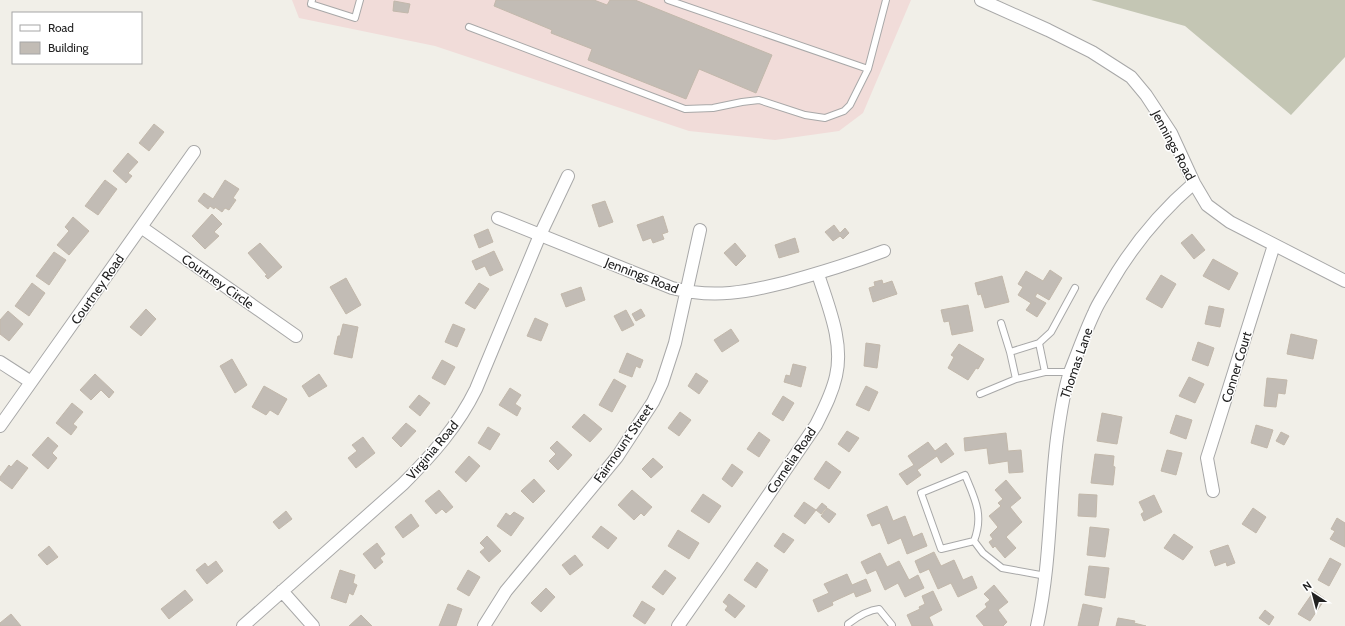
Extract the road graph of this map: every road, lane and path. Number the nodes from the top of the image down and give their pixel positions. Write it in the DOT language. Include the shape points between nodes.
graph roads {
  1 [pos="312,0"];
  2 [pos="360,0"];
  3 [pos="668,0"];
  4 [pos="886,0"];
  5 [pos="981,0"];
  6 [pos="469,27"];
  7 [pos="868,70"];
  8 [pos="194,152"];
  9 [pos="568,176"];
  10 [pos="1194,183"];
  11 [pos="498,218"];
  12 [pos="141,227"];
  13 [pos="700,230"];
  14 [pos="540,235"];
  15 [pos="1274,244"];
  16 [pos="884,251"];
  17 [pos="818,274"];
  18 [pos="1345,281"];
  19 [pos="1075,288"];
  20 [pos="686,292"];
  21 [pos="1001,323"];
  22 [pos="296,336"];
  23 [pos="1039,343"];
  24 [pos="1010,352"];
  25 [pos="0,362"];
  26 [pos="1045,372"];
  27 [pos="1070,372"];
  28 [pos="1016,379"];
  29 [pos="31,382"];
  30 [pos="980,394"];
  31 [pos="0,426"];
  32 [pos="1213,491"];
  33 [pos="974,541"];
  34 [pos="1046,576"];
  35 [pos="282,591"];
  36 [pos="243,626"];
  37 [pos="313,626"];
  38 [pos="484,626"];
  39 [pos="678,626"];
  40 [pos="848,626"];
  41 [pos="892,626"];
  42 [pos="1037,626"];
  1 -- 2 [label="lane" via="311,4 355,18"];
  3 -- 7 [label="lane"];
  4 -- 7 [label="lane"];
  5 -- 10 [label="street, Jennings Road" via="1092,52 1131,78 1146,95 1171,133"];
  6 -- 7 [label="lane" via="685,109 713,108 760,100 805,115 825,118 850,105"];
  8 -- 12 [label="street, Courtney Road"];
  9 -- 14 [label="street, Virginia Road"];
  10 -- 15 [label="street, Jennings Road" via="1213,210 1230,222"];
  10 -- 27 [label="street, Thomas Lane" via="1174,200 1134,246 1095,311"];
  11 -- 14 [label="street, Jennings Road"];
  12 -- 22 [label="street, Courtney Circle"];
  12 -- 29 [label="street, Courtney Road"];
  13 -- 20 [label="street, Fairmount Street"];
  14 -- 20 [label="street, Jennings Road"];
  14 -- 35 [label="street, Virginia Road" via="476,389 447,437 403,484"];
  15 -- 18 [label="street, Jennings Road"];
  15 -- 32 [label="street, Conner Court" via="1207,458"];
  16 -- 17 [label="street, Jennings Road"];
  17 -- 20 [label="street, Jennings Road" via="747,292 708,295"];
  17 -- 39 [label="street, Cornelia Road" via="836,331 838,350 836,376 827,403 816,425"];
  19 -- 23 [label="lane" via="1051,332"];
  20 -- 38 [label="street, Fairmount Street" via="675,344 653,402 617,457 506,591"];
  21 -- 24 [label="lane"];
  23 -- 24 [label="lane"];
  23 -- 26 [label="lane"];
  24 -- 28 [label="lane"];
  25 -- 29 [label="street"];
  26 -- 27 [label="lane"];
  26 -- 28 [label="lane"];
  27 -- 34 [label="street, Thomas Lane" via="1055,453"];
  28 -- 30 [label="lane"];
  29 -- 31 [label="street, Courtney Road"];
  33 -- 33 [label="lane" via="979,521 976,501 965,475 921,493 942,549"];
  33 -- 34 [label="lane" via="983,553 1002,568"];
  34 -- 42 [label="street, Thomas Lane"];
  35 -- 36 [label="street, Virginia Road"];
  35 -- 37 [label="street"];
  40 -- 41 [label="lane" via="856,618 873,609 879,609"];
}
